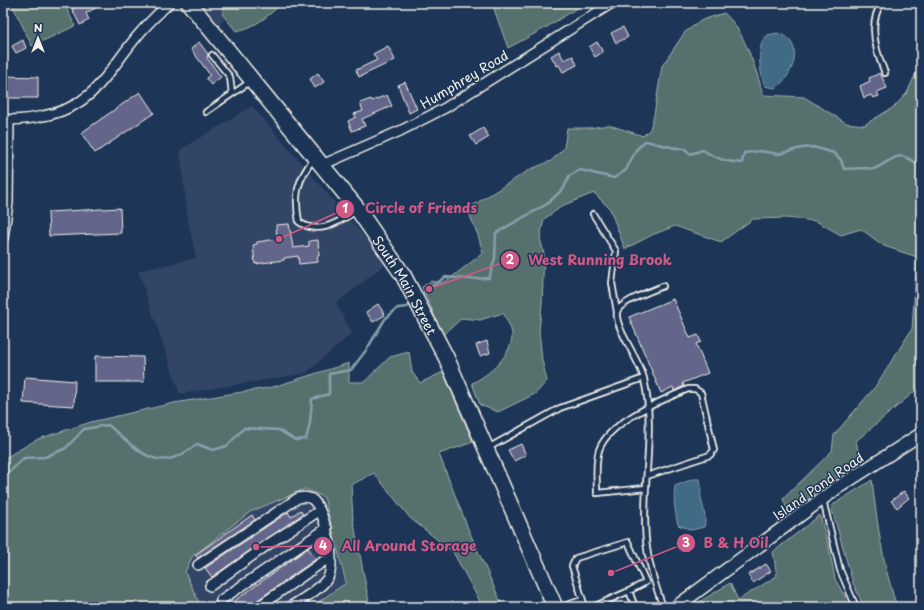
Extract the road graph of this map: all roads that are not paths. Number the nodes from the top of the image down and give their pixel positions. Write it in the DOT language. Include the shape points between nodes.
graph roads {
  1 [pos="169,3"];
  2 [pos="189,3"];
  3 [pos="612,3"];
  4 [pos="882,3"];
  5 [pos="212,55"];
  6 [pos="885,73"];
  7 [pos="252,80"];
  8 [pos="232,94"];
  9 [pos="206,112"];
  10 [pos="6,120"];
  11 [pos="318,161"];
  12 [pos="358,210"];
  13 [pos="593,214"];
  14 [pos="3,238"];
  15 [pos="663,286"];
  16 [pos="617,312"];
  17 [pos="644,378"];
  18 [pos="648,407"];
  19 [pos="921,434"];
  20 [pos="487,449"];
  21 [pos="647,476"];
  22 [pos="646,488"];
  23 [pos="823,499"];
  24 [pos="319,511"];
  25 [pos="327,528"];
  26 [pos="330,560"];
  27 [pos="198,565"];
  28 [pos="210,586"];
  29 [pos="629,591"];
  30 [pos="221,600"];
  31 [pos="583,605"];
  32 [pos="258,607"];
  33 [pos="290,607"];
  34 [pos="555,607"];
  35 [pos="561,607"];
  36 [pos="593,607"];
  37 [pos="635,607"];
  38 [pos="663,607"];
  39 [pos="676,607"];
  40 [pos="856,607"];
  1 -- 10 [label="street" via="138,35 91,95 80,103 53,115"];
  2 -- 7 [label="main road, South Main Street"];
  3 -- 11 [label="street, Humphrey Road" via="445,108 400,131"];
  4 -- 6 [label="lane" via="875,18 874,37"];
  5 -- 8 [label="lane" via="230,77"];
  7 -- 8 [label="lane"];
  7 -- 11 [label="main road, South Main Street"];
  8 -- 9 [label="lane"];
  10 -- 14 [label="street" via="8,203"];
  11 -- 12 [label="main road, South Main Street"];
  11 -- 12 [label="lane" via="302,175 296,207 299,222 308,228 317,229 339,222"];
  12 -- 20 [label="main road, South Main Street" via="395,262 417,300 446,357"];
  13 -- 16 [label="lane" via="616,252 612,283"];
  15 -- 16 [label="lane" via="621,305"];
  16 -- 17 [label="lane" via="618,323"];
  17 -- 18 [label="lane"];
  17 -- 20 [label="lane" via="560,408"];
  18 -- 21 [label="lane"];
  18 -- 21 [label="lane" via="688,389 696,389 701,393 714,450 710,454"];
  18 -- 22 [label="lane" via="628,419 608,436 599,450 597,464 597,493"];
  19 -- 23 [label="street, Island Pond Road"];
  20 -- 34 [label="main road, South Main Street"];
  21 -- 22 [label="lane"];
  22 -- 38 [label="lane" via="646,540 652,576"];
  23 -- 39 [label="street, Island Pond Road"];
  23 -- 40 [label="lane" via="840,570"];
  24 -- 25 [label="street"];
  24 -- 27 [label="street" via="313,500 306,497 298,498"];
  24 -- 28 [label="street"];
  25 -- 26 [label="street"];
  25 -- 30 [label="street"];
  26 -- 32 [label="street" via="324,561"];
  26 -- 33 [label="street" via="332,569 327,579"];
  29 -- 31 [label="lane" via="646,582 628,542 576,558 572,566"];
  29 -- 36 [label="lane"];
  29 -- 37 [label="lane"];
  31 -- 35 [label="lane"];
}
